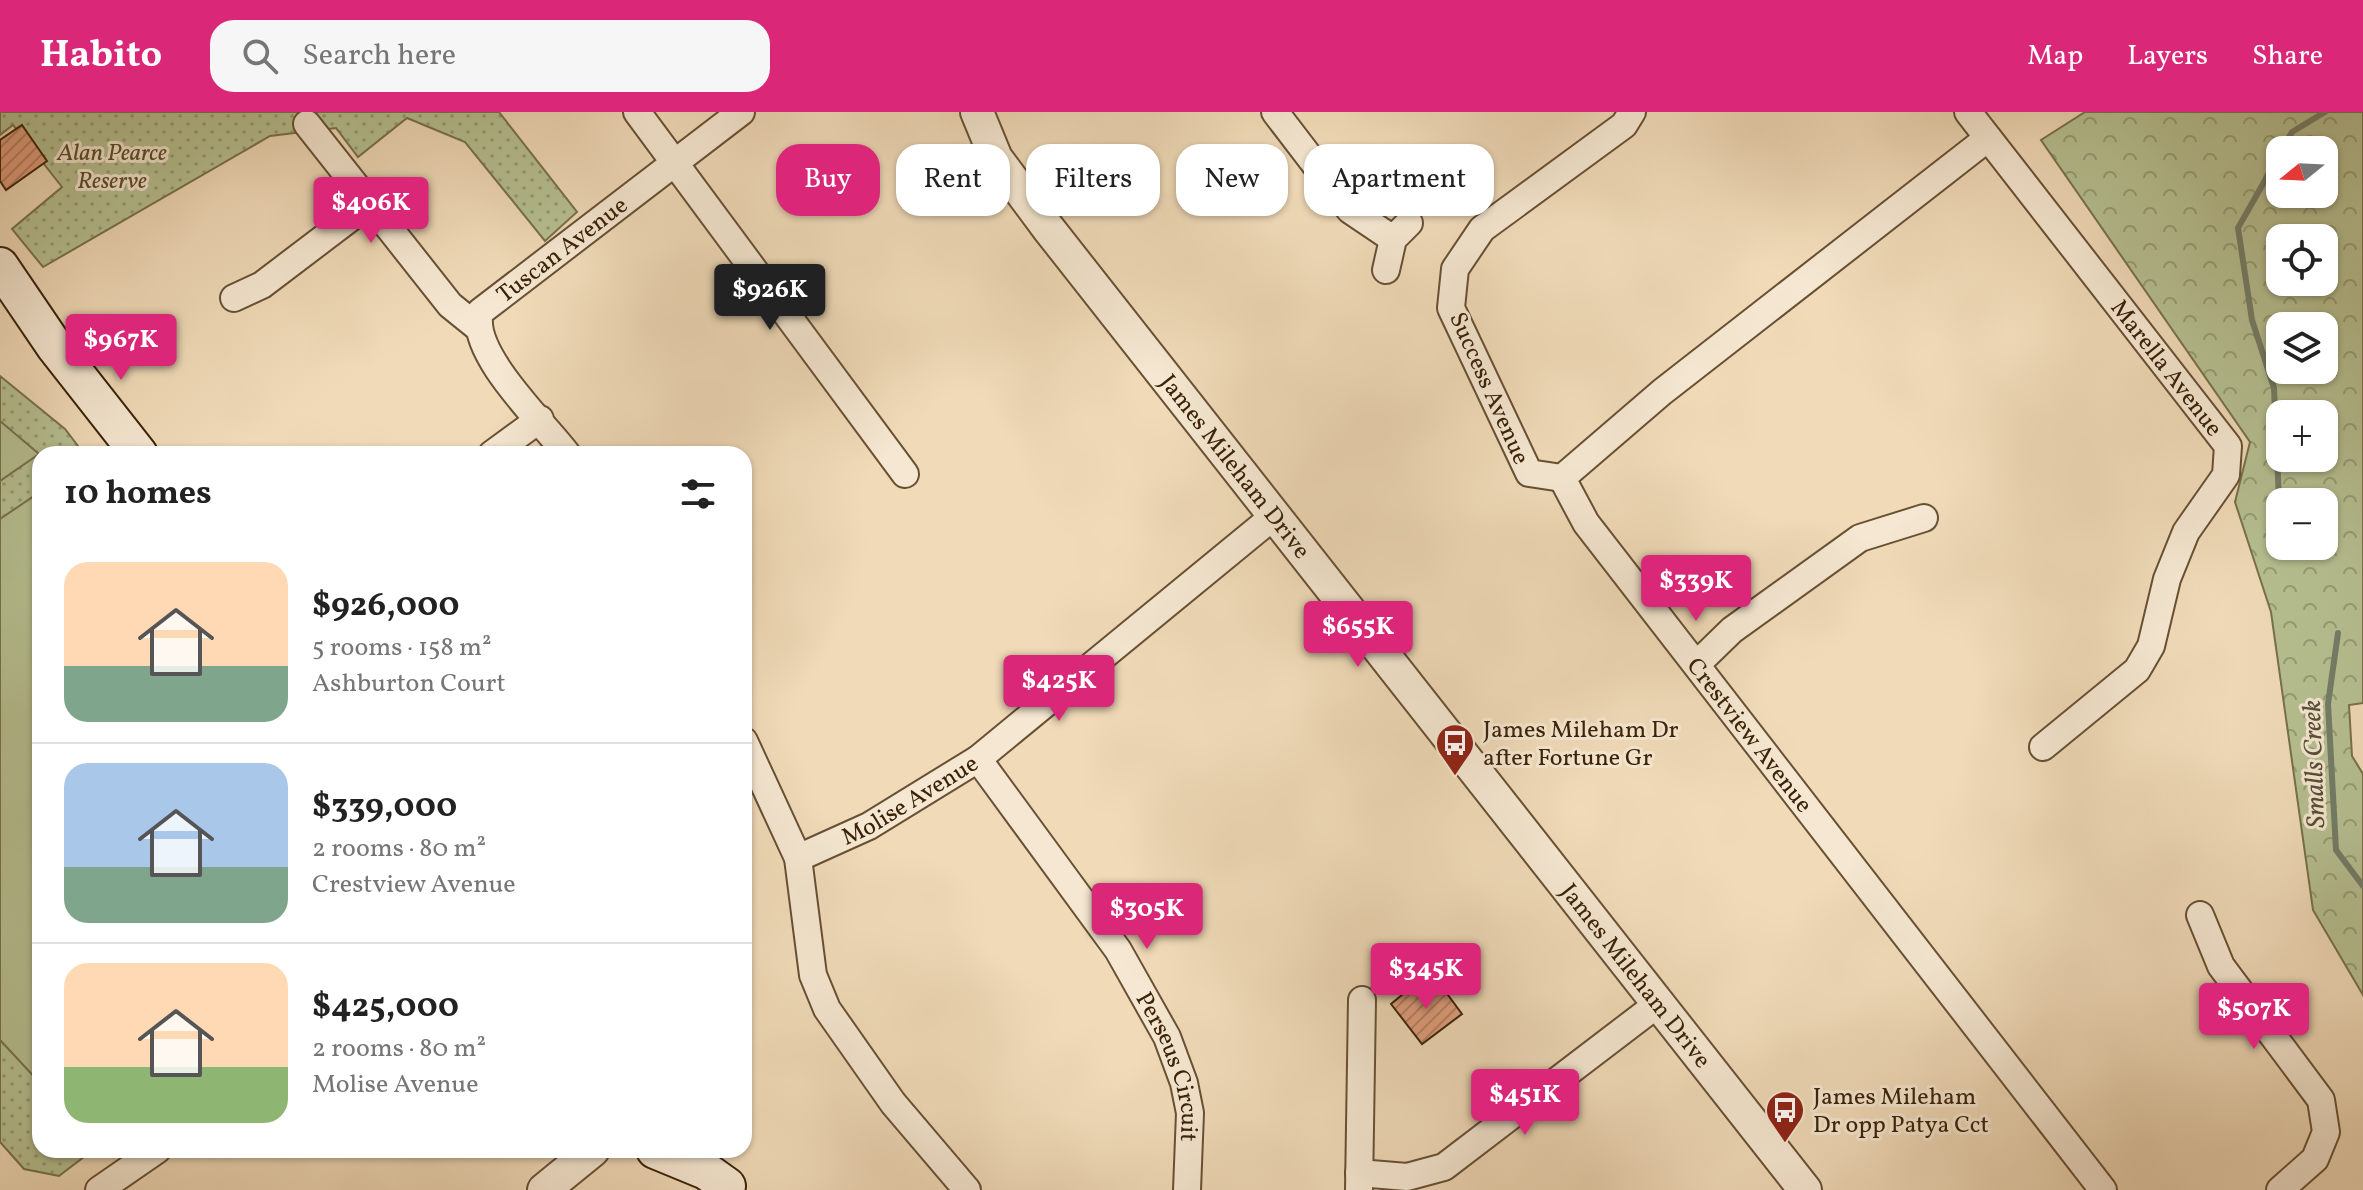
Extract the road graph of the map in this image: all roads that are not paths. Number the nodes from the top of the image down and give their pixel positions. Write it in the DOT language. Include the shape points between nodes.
graph roads {
  1 [pos="637,112"];
  2 [pos="741,112"];
  3 [pos="977,112"];
  4 [pos="1275,112"];
  5 [pos="1632,112"];
  6 [pos="1968,112"];
  7 [pos="307,124"];
  8 [pos="1988,138"];
  9 [pos="672,163"];
  10 [pos="370,203"];
  11 [pos="0,266"];
  12 [pos="1386,270"];
  13 [pos="0,294"];
  14 [pos="234,298"];
  15 [pos="476,326"];
  16 [pos="55,347"];
  17 [pos="540,419"];
  18 [pos="133,446"];
  19 [pos="503,446"];
  20 [pos="561,446"];
  21 [pos="905,474"];
  22 [pos="1562,478"];
  23 [pos="1274,516"];
  24 [pos="1924,518"];
  25 [pos="1697,664"];
  26 [pos="2043,747"];
  27 [pos="752,758"];
  28 [pos="978,759"];
  29 [pos="798,858"];
  30 [pos="2200,915"];
  31 [pos="1362,1000"];
  32 [pos="1659,1003"];
  33 [pos="145,1158"];
  34 [pos="583,1158"];
  35 [pos="674,1158"];
  36 [pos="716,1158"];
  37 [pos="1359,1181"];
  38 [pos="729,1188"];
  39 [pos="99,1190"];
  40 [pos="544,1190"];
  41 [pos="967,1190"];
  42 [pos="1187,1190"];
  43 [pos="1805,1190"];
  44 [pos="2103,1190"];
  45 [pos="2280,1190"];
  1 -- 9 [label="street"];
  2 -- 9 [label="street, Tuscan Avenue"];
  3 -- 23 [label="street, James Mileham Drive" via="996,158"];
  4 -- 12 [label="street" via="1350,210 1401,231"];
  5 -- 22 [label="street, Success Avenue" via="1624,125 1482,229 1455,269 1451,308 1529,473"];
  6 -- 8 [label="street, Marella Avenue"];
  7 -- 10 [label="street"];
  8 -- 22 [label="street" via="1662,392"];
  8 -- 26 [label="street, Marella Avenue" via="2228,446 2226,475 2186,532 2167,579 2151,646 2137,670"];
  9 -- 15 [label="street, Tuscan Avenue" via="480,312"];
  9 -- 21 [label="street"];
  10 -- 14 [label="street" via="262,285"];
  10 -- 15 [label="street" via="450,305"];
  11 -- 16 [label="main road"];
  13 -- 16 [label="main road"];
  15 -- 17 [label="street, Tuscan Avenue" via="486,354"];
  16 -- 18 [label="main road"];
  17 -- 19 [label="street"];
  17 -- 20 [label="street, Tuscan Avenue"];
  22 -- 25 [label="street, Crestview Avenue" via="1586,523"];
  23 -- 28 [label="street, Molise Avenue"];
  23 -- 32 [label="street, James Mileham Drive"];
  24 -- 25 [label="street" via="1860,538 1732,630"];
  25 -- 44 [label="street, Crestview Avenue"];
  27 -- 29 [label="street"];
  28 -- 29 [label="street, Molise Avenue" via="869,826"];
  28 -- 42 [label="street, Perseus Circuit" via="1118,950 1167,1037 1190,1113"];
  29 -- 41 [label="street" via="813,975 827,1009 893,1103"];
  30 -- 45 [label="street" via="2221,966 2321,1100 2326,1132 2315,1159"];
  31 -- 37 [label="street"];
  32 -- 37 [label="street" via="1444,1167"];
  32 -- 43 [label="street, James Mileham Drive"];
  33 -- 39 [label="street"];
  34 -- 40 [label="street"];
  35 -- 38 [label="main road"];
  36 -- 38 [label="main road"];
}
